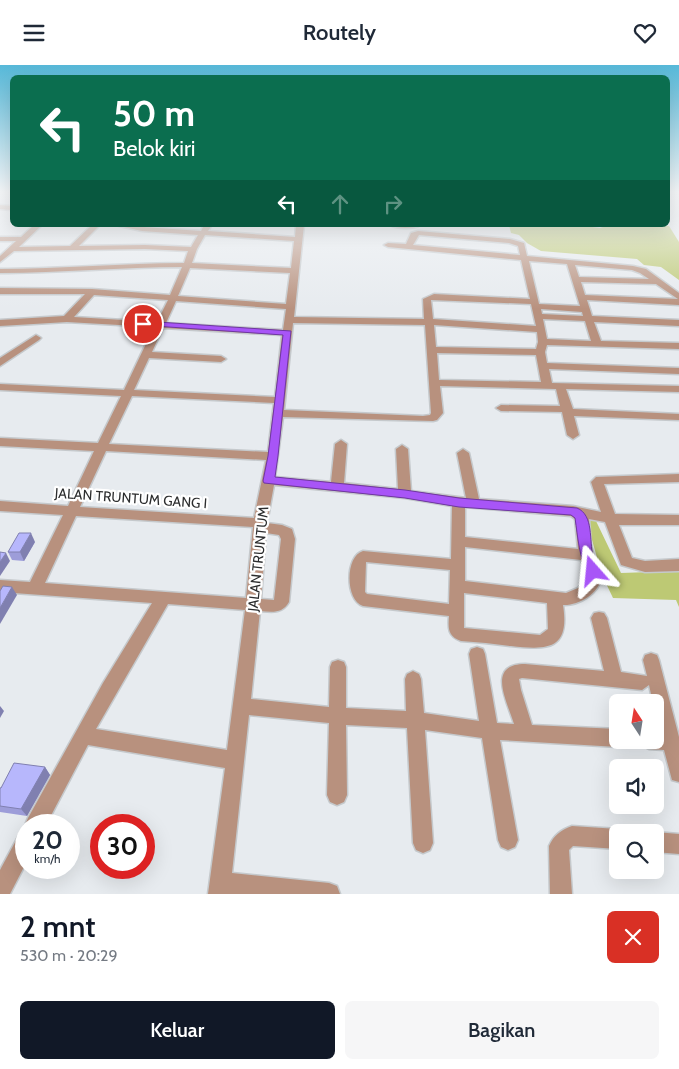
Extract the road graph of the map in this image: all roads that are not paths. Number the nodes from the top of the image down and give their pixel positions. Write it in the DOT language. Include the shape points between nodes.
graph roads {
  1 [pos="30,232"];
  2 [pos="89,232"];
  3 [pos="204,232"];
  4 [pos="231,232"];
  5 [pos="299,232"];
  6 [pos="0,239"];
  7 [pos="22,239"];
  8 [pos="298,239"];
  9 [pos="388,245"];
  10 [pos="408,247"];
  11 [pos="72,248"];
  12 [pos="11,249"];
  13 [pos="194,249"];
  14 [pos="523,257"];
  15 [pos="0,260"];
  16 [pos="570,262"];
  17 [pos="187,265"];
  18 [pos="0,271"];
  19 [pos="294,271"];
  20 [pos="576,279"];
  21 [pos="657,282"];
  22 [pos="0,291"];
  23 [pos="92,292"];
  24 [pos="581,297"];
  25 [pos="679,297"];
  26 [pos="172,298"];
  27 [pos="679,302"];
  28 [pos="534,304"];
  29 [pos="291,307"];
  30 [pos="584,309"];
  31 [pos="537,316"];
  32 [pos="67,319"];
  33 [pos="289,319"];
  34 [pos="588,319"];
  35 [pos="430,322"];
  36 [pos="0,323"];
  37 [pos="679,323"];
  38 [pos="160,325"];
  39 [pos="540,329"];
  40 [pos="288,333"];
  41 [pos="36,338"];
  42 [pos="597,344"];
  43 [pos="679,346"];
  44 [pos="541,347"];
  45 [pos="430,349"];
  46 [pos="145,355"];
  47 [pos="221,359"];
  48 [pos="0,363"];
  49 [pos="542,366"];
  50 [pos="679,371"];
  51 [pos="433,383"];
  52 [pos="547,385"];
  53 [pos="560,385"];
  54 [pos="0,387"];
  55 [pos="679,389"];
  56 [pos="127,394"];
  57 [pos="279,408"];
  58 [pos="501,408"];
  59 [pos="568,411"];
  60 [pos="679,417"];
  61 [pos="573,435"];
  62 [pos="0,442"];
  63 [pos="341,444"];
  64 [pos="102,447"];
  65 [pos="402,449"];
  66 [pos="463,453"];
  67 [pos="273,456"];
  68 [pos="679,478"];
  69 [pos="268,481"];
  70 [pos="337,487"];
  71 [pos="405,494"];
  72 [pos="466,503"];
  73 [pos="0,505"];
  74 [pos="70,509"];
  75 [pos="578,513"];
  76 [pos="612,519"];
  77 [pos="679,520"];
  78 [pos="260,525"];
  79 [pos="459,541"];
  80 [pos="586,555"];
  81 [pos="458,565"];
  82 [pos="679,565"];
  83 [pos="0,586"];
  84 [pos="457,586"];
  85 [pos="35,588"];
  86 [pos="554,597"];
  87 [pos="163,599"];
  88 [pos="253,605"];
  89 [pos="456,611"];
  90 [pos="599,618"];
  91 [pos="477,654"];
  92 [pos="651,660"];
  93 [pos="338,667"];
  94 [pos="413,679"];
  95 [pos="614,679"];
  96 [pos="642,682"];
  97 [pos="241,706"];
  98 [pos="338,715"];
  99 [pos="416,720"];
  100 [pos="491,731"];
  101 [pos="526,733"];
  102 [pos="83,736"];
  103 [pos="609,738"];
  104 [pos="664,741"];
  105 [pos="670,741"];
  106 [pos="235,760"];
  107 [pos="679,773"];
  108 [pos="337,795"];
  109 [pos="41,814"];
  110 [pos="609,838"];
  111 [pos="508,840"];
  112 [pos="423,843"];
  113 [pos="664,843"];
  114 [pos="679,844"];
  115 [pos="15,863"];
  116 [pos="220,888"];
  117 [pos="0,892"];
  118 [pos="329,894"];
  119 [pos="561,894"];
  1 -- 7 [label="street"];
  2 -- 11 [label="street"];
  3 -- 13 [label="street"];
  4 -- 8 [label="street"];
  5 -- 8 [label="street, JALAN TRUNTUM"];
  6 -- 7 [label="street"];
  7 -- 12 [label="street"];
  8 -- 19 [label="street, JALAN TRUNTUM"];
  9 -- 10 [label="street"];
  10 -- 14 [label="street"];
  10 -- 14 [label="street" via="418,233 510,241 521,245"];
  11 -- 12 [label="street"];
  11 -- 13 [label="street"];
  12 -- 15 [label="street"];
  13 -- 17 [label="street"];
  14 -- 16 [label="street"];
  14 -- 28 [label="street"];
  16 -- 20 [label="street"];
  16 -- 21 [label="street" via="633,268"];
  17 -- 18 [label="street"];
  17 -- 19 [label="street"];
  17 -- 26 [label="street"];
  19 -- 29 [label="street, JALAN TRUNTUM"];
  20 -- 21 [label="street"];
  20 -- 24 [label="street"];
  21 -- 25 [label="street"];
  22 -- 23 [label="street"];
  23 -- 26 [label="street"];
  23 -- 32 [label="street"];
  24 -- 27 [label="street"];
  24 -- 30 [label="street"];
  26 -- 29 [label="street"];
  26 -- 38 [label="street"];
  28 -- 30 [label="street"];
  28 -- 31 [label="street"];
  28 -- 35 [label="street" via="431,297 426,300"];
  29 -- 33 [label="street, JALAN TRUNTUM"];
  30 -- 34 [label="street"];
  31 -- 34 [label="street"];
  31 -- 39 [label="street"];
  32 -- 36 [label="street"];
  32 -- 38 [label="street"];
  33 -- 35 [label="street"];
  33 -- 40 [label="street, JALAN TRUNTUM"];
  34 -- 37 [label="street"];
  34 -- 42 [label="street"];
  35 -- 39 [label="street"];
  35 -- 45 [label="street"];
  38 -- 40 [label="street"];
  38 -- 46 [label="street"];
  39 -- 44 [label="street"];
  40 -- 57 [label="street, JALAN TRUNTUM"];
  41 -- 48 [label="street"];
  42 -- 43 [label="street"];
  42 -- 44 [label="street"];
  44 -- 45 [label="street"];
  44 -- 49 [label="street"];
  45 -- 51 [label="street"];
  46 -- 47 [label="street"];
  46 -- 56 [label="street"];
  49 -- 50 [label="street"];
  49 -- 52 [label="street"];
  51 -- 52 [label="street"];
  51 -- 57 [label="street" via="437,413 430,419"];
  52 -- 53 [label="street"];
  53 -- 55 [label="street"];
  53 -- 59 [label="street"];
  54 -- 56 [label="street"];
  56 -- 57 [label="street"];
  56 -- 64 [label="street"];
  57 -- 67 [label="street, JALAN TRUNTUM"];
  58 -- 59 [label="street"];
  59 -- 60 [label="street"];
  59 -- 61 [label="street"];
  62 -- 64 [label="street"];
  63 -- 70 [label="street"];
  64 -- 67 [label="street"];
  64 -- 74 [label="street"];
  65 -- 71 [label="street"];
  66 -- 72 [label="street"];
  67 -- 69 [label="street, JALAN TRUNTUM"];
  68 -- 76 [label="street" via="597,482"];
  69 -- 70 [label="street"];
  69 -- 78 [label="street, JALAN TRUNTUM"];
  70 -- 71 [label="street"];
  71 -- 72 [label="street"];
  72 -- 75 [label="street"];
  72 -- 79 [label="street"];
  73 -- 74 [label="street, JALAN TRUNTUM GANG I"];
  74 -- 78 [label="street, JALAN TRUNTUM GANG I"];
  74 -- 85 [label="street"];
  75 -- 76 [label="street"];
  75 -- 80 [label="street" via="582,518"];
  76 -- 77 [label="street"];
  76 -- 82 [label="street" via="626,561 632,565"];
  78 -- 88 [label="street, JALAN TRUNTUM"];
  78 -- 88 [label="street, JALAN TRUNTUM GANG I" via="282,530 288,539 280,604"];
  79 -- 80 [label="street"];
  79 -- 81 [label="street"];
  80 -- 86 [label="street" via="593,571 592,585 574,597"];
  81 -- 84 [label="street"];
  81 -- 89 [label="street" via="363,556 358,562 358,594 363,600"];
  83 -- 85 [label="street"];
  84 -- 86 [label="street"];
  84 -- 89 [label="street"];
  85 -- 87 [label="street"];
  86 -- 89 [label="street" via="558,626 548,640 541,642 460,634 456,631"];
  87 -- 88 [label="street"];
  87 -- 102 [label="street"];
  88 -- 97 [label="street, JALAN TRUNTUM"];
  90 -- 95 [label="street"];
  91 -- 100 [label="street"];
  92 -- 105 [label="street"];
  93 -- 98 [label="street"];
  94 -- 99 [label="street"];
  95 -- 96 [label="street"];
  95 -- 101 [label="street" via="530,671 512,673 512,690"];
  97 -- 98 [label="street"];
  97 -- 106 [label="street, JALAN TRUNTUM"];
  98 -- 99 [label="street"];
  98 -- 108 [label="street"];
  99 -- 100 [label="street"];
  99 -- 112 [label="street"];
  100 -- 101 [label="street"];
  100 -- 111 [label="street"];
  101 -- 103 [label="street"];
  102 -- 106 [label="street"];
  102 -- 109 [label="street"];
  104 -- 105 [label="street"];
  105 -- 107 [label="street"];
  106 -- 116 [label="street, JALAN TRUNTUM"];
  110 -- 119 [label="street" via="581,835 566,838 559,847"];
  113 -- 114 [label="street"];
  115 -- 117 [label="street"];
  116 -- 118 [label="street"];
}
